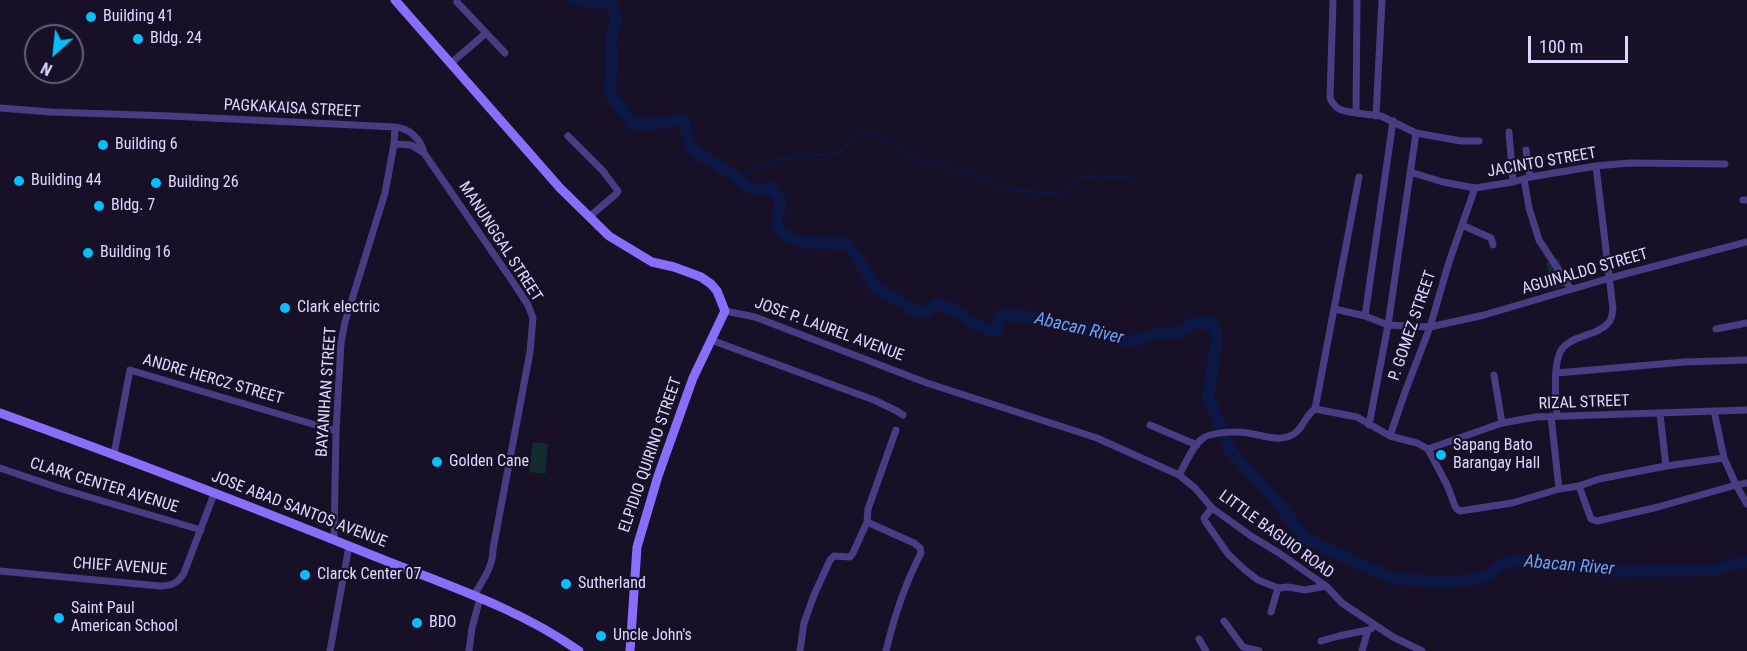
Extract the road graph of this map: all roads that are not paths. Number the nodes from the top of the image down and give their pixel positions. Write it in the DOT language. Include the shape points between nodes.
graph roads {
  1 [pos="395,0"];
  2 [pos="1333,0"];
  3 [pos="1357,0"];
  4 [pos="1382,0"];
  5 [pos="458,2"];
  6 [pos="486,33"];
  7 [pos="505,53"];
  8 [pos="450,64"];
  9 [pos="0,108"];
  10 [pos="1356,113"];
  11 [pos="1376,116"];
  12 [pos="1393,121"];
  13 [pos="395,127"];
  14 [pos="1416,132"];
  15 [pos="1509,132"];
  16 [pos="413,134"];
  17 [pos="568,136"];
  18 [pos="1479,141"];
  19 [pos="394,144"];
  20 [pos="411,145"];
  21 [pos="1526,150"];
  22 [pos="424,153"];
  23 [pos="1725,164"];
  24 [pos="1596,165"];
  25 [pos="1410,172"];
  26 [pos="1359,177"];
  27 [pos="1527,178"];
  28 [pos="1514,182"];
  29 [pos="1474,188"];
  30 [pos="589,217"];
  31 [pos="1462,225"];
  32 [pos="1747,242"];
  33 [pos="1493,245"];
  34 [pos="1610,278"];
  35 [pos="1571,289"];
  36 [pos="1335,309"];
  37 [pos="725,311"];
  38 [pos="1365,316"];
  39 [pos="1747,324"];
  40 [pos="1388,326"];
  41 [pos="1430,327"];
  42 [pos="1716,329"];
  43 [pos="711,340"];
  44 [pos="1747,360"];
  45 [pos="1557,373"];
  46 [pos="1494,375"];
  47 [pos="1314,409"];
  48 [pos="1747,410"];
  49 [pos="1714,411"];
  50 [pos="0,413"];
  51 [pos="1660,414"];
  52 [pos="903,415"];
  53 [pos="1554,416"];
  54 [pos="1502,423"];
  55 [pos="1150,425"];
  56 [pos="1370,426"];
  57 [pos="897,430"];
  58 [pos="336,431"];
  59 [pos="1390,436"];
  60 [pos="1197,445"];
  61 [pos="1428,449"];
  62 [pos="114,454"];
  63 [pos="1724,458"];
  64 [pos="1666,466"];
  65 [pos="0,468"];
  66 [pos="1179,475"];
  67 [pos="1747,483"];
  68 [pos="1736,485"];
  69 [pos="1579,486"];
  70 [pos="1559,489"];
  71 [pos="214,494"];
  72 [pos="1747,504"];
  73 [pos="1212,508"];
  74 [pos="867,522"];
  75 [pos="201,530"];
  76 [pos="334,540"];
  77 [pos="349,546"];
  78 [pos="0,572"];
  79 [pos="1326,586"];
  80 [pos="1278,588"];
  81 [pos="477,596"];
  82 [pos="1271,612"];
  83 [pos="1224,621"];
  84 [pos="1372,628"];
  85 [pos="1199,639"];
  86 [pos="1321,641"];
  87 [pos="1244,649"];
  88 [pos="330,651"];
  89 [pos="469,651"];
  90 [pos="579,651"];
  91 [pos="630,651"];
  92 [pos="800,651"];
  93 [pos="886,651"];
  94 [pos="1206,651"];
  95 [pos="1259,651"];
  96 [pos="1362,651"];
  97 [pos="1422,651"];
  1 -- 8 [label="street"];
  2 -- 10 [label="street" via="1330,98 1337,109"];
  3 -- 10 [label="street"];
  4 -- 11 [label="street"];
  5 -- 6 [label="street"];
  6 -- 7 [label="street"];
  6 -- 8 [label="street"];
  8 -- 30 [label="street"];
  9 -- 13 [label="street, PAGKAKAISA STREET"];
  10 -- 11 [label="street"];
  11 -- 12 [label="street"];
  12 -- 14 [label="street"];
  12 -- 38 [label="street"];
  13 -- 16 [label="street"];
  13 -- 19 [label="street"];
  14 -- 18 [label="street"];
  14 -- 25 [label="street"];
  15 -- 28 [label="street"];
  16 -- 20 [label="street"];
  16 -- 22 [label="street, MANUNGGAL STREET"];
  17 -- 30 [label="street" via="618,191"];
  19 -- 20 [label="street, MANUNGGAL STREET"];
  19 -- 58 [label="street, BAYANIHAN STREET" via="384,193 345,322"];
  20 -- 22 [label="street, MANUNGGAL STREET"];
  21 -- 27 [label="street"];
  22 -- 81 [label="street, MANUNGGAL STREET" via="513,282 533,318 493,561"];
  23 -- 24 [label="street, JACINTO STREET"];
  24 -- 27 [label="street, JACINTO STREET"];
  24 -- 34 [label="street"];
  25 -- 29 [label="street"];
  25 -- 40 [label="street"];
  26 -- 36 [label="street"];
  27 -- 28 [label="street, JACINTO STREET"];
  27 -- 35 [label="street" via="1536,233"];
  28 -- 29 [label="street, JACINTO STREET"];
  29 -- 31 [label="street, JACINTO STREET"];
  30 -- 37 [label="street" via="609,236 652,262 701,277 717,291"];
  31 -- 33 [label="street" via="1491,238"];
  31 -- 41 [label="street, P. GOMEZ STREET"];
  32 -- 34 [label="street, AGUINALDO STREET"];
  34 -- 35 [label="street, AGUINALDO STREET"];
  34 -- 45 [label="street" via="1611,320 1563,347"];
  35 -- 41 [label="street, AGUINALDO STREET"];
  36 -- 38 [label="street"];
  36 -- 47 [label="street"];
  37 -- 43 [label="street, ELPIDIO QUIRINO STREET"];
  37 -- 66 [label="street, JOSE P. LAUREL AVENUE" via="755,317 927,383 1097,438"];
  38 -- 40 [label="street"];
  39 -- 42 [label="street"];
  40 -- 41 [label="street, AGUINALDO STREET"];
  40 -- 56 [label="street"];
  41 -- 59 [label="street, P. GOMEZ STREET"];
  43 -- 52 [label="street" via="874,400"];
  43 -- 91 [label="street, ELPIDIO QUIRINO STREET" via="680,411 636,547"];
  44 -- 45 [label="street"];
  45 -- 53 [label="street"];
  46 -- 54 [label="street"];
  47 -- 56 [label="street" via="1350,415"];
  47 -- 60 [label="street" via="1290,436 1210,435"];
  48 -- 49 [label="street, RIZAL STREET"];
  49 -- 51 [label="street, RIZAL STREET"];
  49 -- 63 [label="street"];
  50 -- 62 [label="street, JOSE ABAD SANTOS AVENUE"];
  51 -- 53 [label="street, RIZAL STREET"];
  51 -- 64 [label="street"];
  53 -- 54 [label="street, RIZAL STREET"];
  53 -- 70 [label="street"];
  54 -- 61 [label="street, RIZAL STREET"];
  55 -- 60 [label="street"];
  56 -- 59 [label="street"];
  57 -- 74 [label="street" via="868,509"];
  58 -- 62 [label="street, ANDRE HERCZ STREET" via="130,370"];
  58 -- 76 [label="street, BAYANIHAN STREET"];
  59 -- 61 [label="street"];
  60 -- 66 [label="street"];
  61 -- 70 [label="street" via="1461,511 1512,503"];
  62 -- 71 [label="street, JOSE ABAD SANTOS AVENUE"];
  63 -- 64 [label="street"];
  63 -- 68 [label="street"];
  64 -- 69 [label="street"];
  65 -- 75 [label="street, CLARK CENTER AVENUE"];
  66 -- 73 [label="street, LITTLE BAGUIO ROAD"];
  67 -- 68 [label="street"];
  68 -- 69 [label="street" via="1597,521 1591,519"];
  68 -- 72 [label="street"];
  69 -- 70 [label="street"];
  71 -- 75 [label="street, CHIEF AVENUE"];
  71 -- 76 [label="street, JOSE ABAD SANTOS AVENUE"];
  73 -- 79 [label="street, LITTLE BAGUIO ROAD"];
  73 -- 80 [label="street" via="1204,519 1228,554 1258,580"];
  74 -- 92 [label="street" via="850,557 834,556 830,560 804,623"];
  74 -- 93 [label="street" via="914,543 921,554 892,622"];
  75 -- 78 [label="street, CHIEF AVENUE" via="179,582 166,586"];
  76 -- 77 [label="street, JOSE ABAD SANTOS AVENUE"];
  77 -- 81 [label="street, JOSE ABAD SANTOS AVENUE"];
  77 -- 88 [label="street"];
  79 -- 80 [label="street" via="1305,590"];
  79 -- 84 [label="street, LITTLE BAGUIO ROAD"];
  80 -- 82 [label="street"];
  81 -- 89 [label="street, MANUNGGAL STREET"];
  81 -- 90 [label="street, JOSE ABAD SANTOS AVENUE"];
  83 -- 87 [label="street"];
  84 -- 86 [label="street"];
  84 -- 96 [label="street"];
  84 -- 97 [label="street, LITTLE BAGUIO ROAD"];
  85 -- 94 [label="street"];
  87 -- 95 [label="street"];
}
